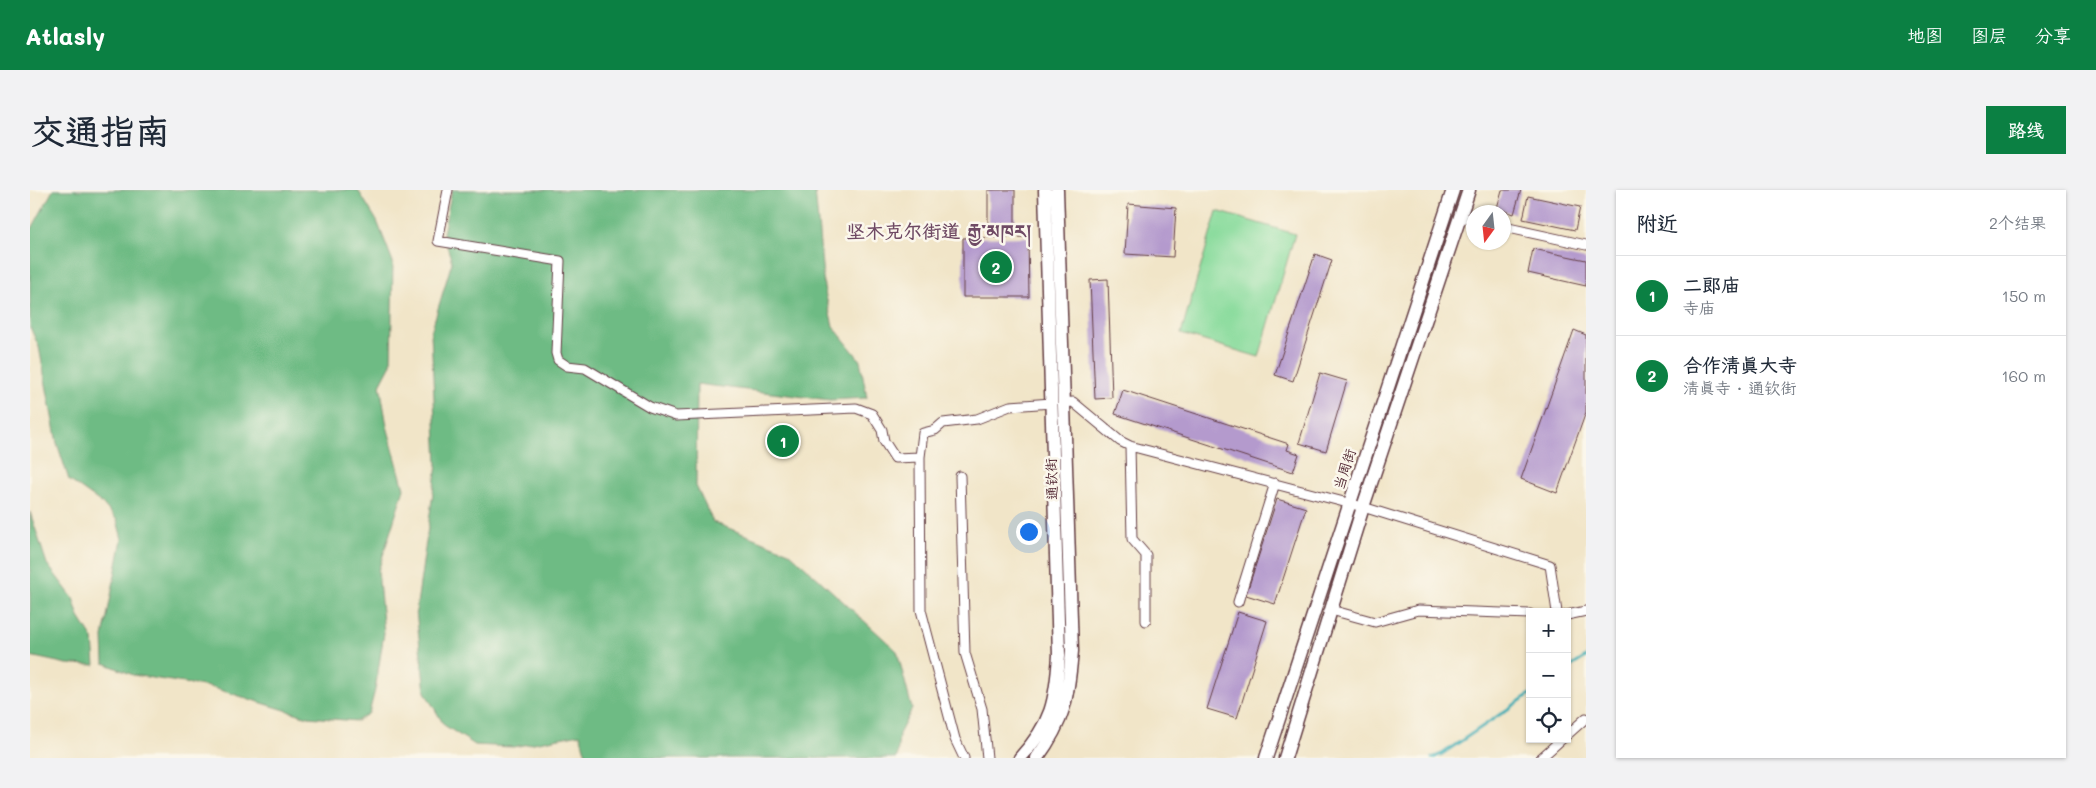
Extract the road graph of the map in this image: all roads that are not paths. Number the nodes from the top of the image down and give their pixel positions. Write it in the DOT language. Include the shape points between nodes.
graph roads {
  1 [pos="448,190"];
  2 [pos="1045,190"];
  3 [pos="1058,190"];
  4 [pos="1452,190"];
  5 [pos="1469,190"];
  6 [pos="1460,217"];
  7 [pos="1466,218"];
  8 [pos="1511,229"];
  9 [pos="1586,245"];
  10 [pos="1058,403"];
  11 [pos="1130,446"];
  12 [pos="920,457"];
  13 [pos="960,476"];
  14 [pos="1274,483"];
  15 [pos="1349,503"];
  16 [pos="1363,507"];
  17 [pos="1238,602"];
  18 [pos="1556,608"];
  19 [pos="1331,610"];
  20 [pos="1586,611"];
  21 [pos="1526,614"];
  22 [pos="1571,614"];
  23 [pos="1146,622"];
  24 [pos="1586,718"];
  25 [pos="1571,731"];
  26 [pos="1558,743"];
  27 [pos="1267,754"];
  28 [pos="1285,757"];
  29 [pos="964,758"];
  30 [pos="987,758"];
  31 [pos="1020,758"];
  32 [pos="1037,758"];
  33 [pos="1541,758"];
  1 -- 12 [label="street" via="438,241 560,261 556,353 558,360 567,366 585,368 650,407 676,416 856,408 872,414 895,458"];
  2 -- 10 [label="main road"];
  3 -- 10 [label="main road, 通钦街"];
  4 -- 15 [label="main road, 当周街"];
  5 -- 6 [label="main road"];
  6 -- 7 [label="street"];
  6 -- 16 [label="main road"];
  8 -- 9 [label="street"];
  10 -- 11 [label="street" via="1073,402"];
  10 -- 12 [label="street" via="1010,406 977,419 943,423 935,430 923,433"];
  10 -- 31 [label="main road" via="1057,683 1050,716"];
  10 -- 32 [label="main road, 通钦街" via="1070,580 1071,660 1060,721"];
  11 -- 14 [label="street"];
  11 -- 23 [label="street" via="1132,539 1146,555"];
  12 -- 29 [label="street" via="921,610 953,730"];
  13 -- 30 [label="street" via="965,653 982,708"];
  14 -- 15 [label="street"];
  14 -- 17 [label="street"];
  15 -- 16 [label="street"];
  15 -- 27 [label="main road, 当周街"];
  16 -- 18 [label="street" via="1550,565"];
  16 -- 19 [label="main road"];
  19 -- 21 [label="street" via="1375,622 1418,610"];
  19 -- 28 [label="main road"];
  20 -- 22 [label="street"];
  24 -- 25 [label="street"];
  26 -- 33 [label="street"];
}
